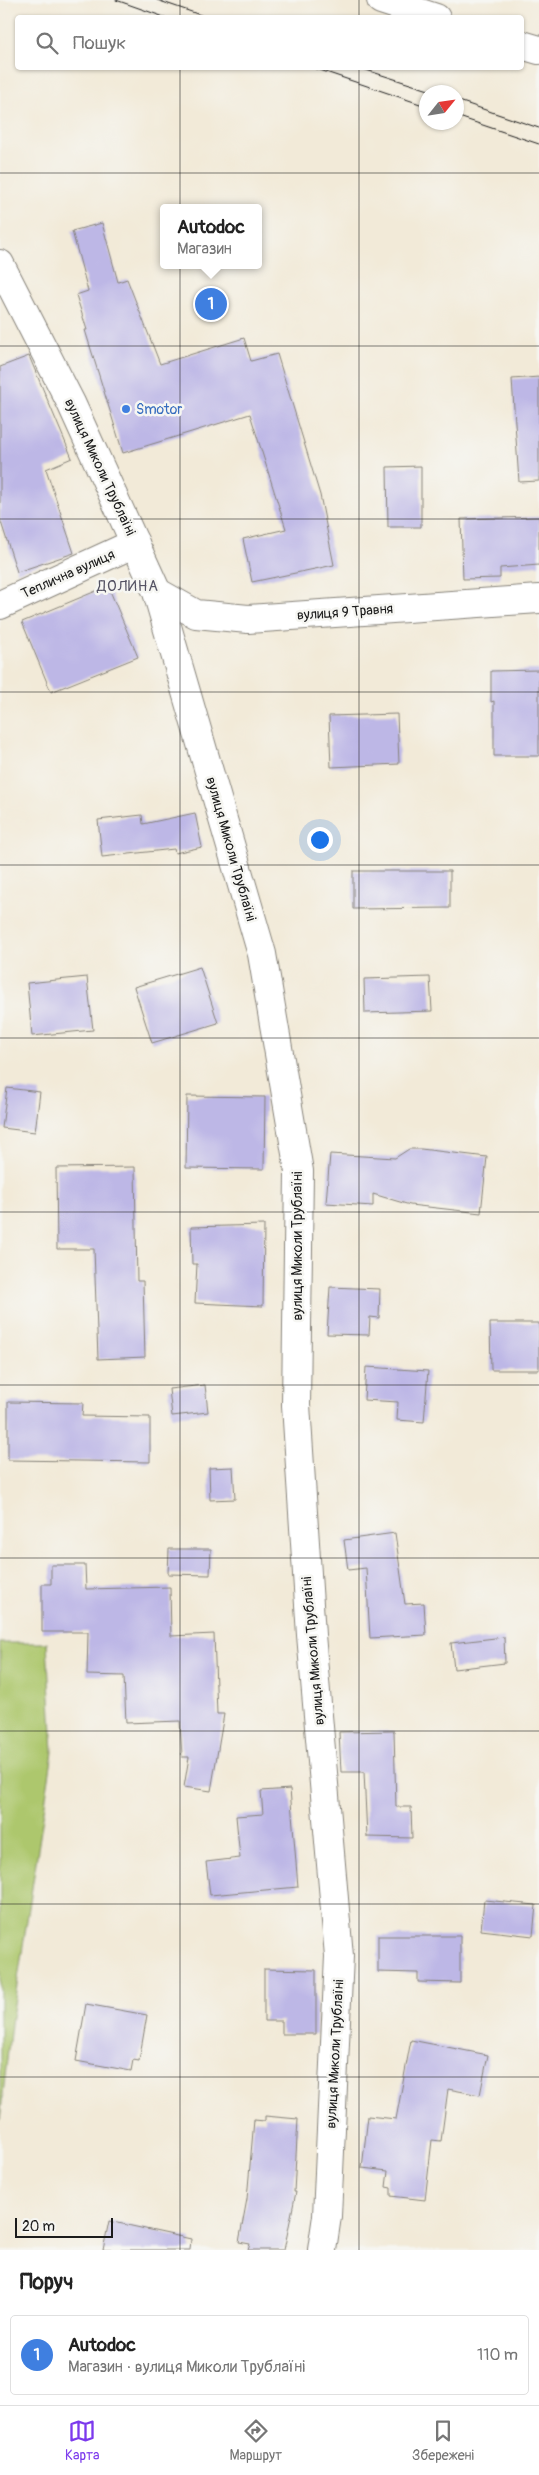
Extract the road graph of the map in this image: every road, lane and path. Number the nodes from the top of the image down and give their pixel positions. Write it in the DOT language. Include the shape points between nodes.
graph roads {
  1 [pos="381,0"];
  2 [pos="427,15"];
  3 [pos="524,46"];
  4 [pos="539,50"];
  5 [pos="0,264"];
  6 [pos="135,543"];
  7 [pos="157,592"];
  8 [pos="539,599"];
  9 [pos="0,605"];
  10 [pos="322,2250"];
  1 -- 2 [label="street"];
  3 -- 4 [label="street"];
  5 -- 6 [label="street, вулиця Миколи Трублаїні" via="71,403"];
  6 -- 7 [label="street, вулиця Миколи Трублаїні"];
  6 -- 9 [label="street, Теплична вулиця"];
  7 -- 8 [label="street, вулиця 9 Травня" via="196,614 248,619"];
  7 -- 10 [label="street, вулиця Миколи Трублаїні" via="262,954 299,1171 296,1405 311,1635 339,1956 327,2216"];
}
